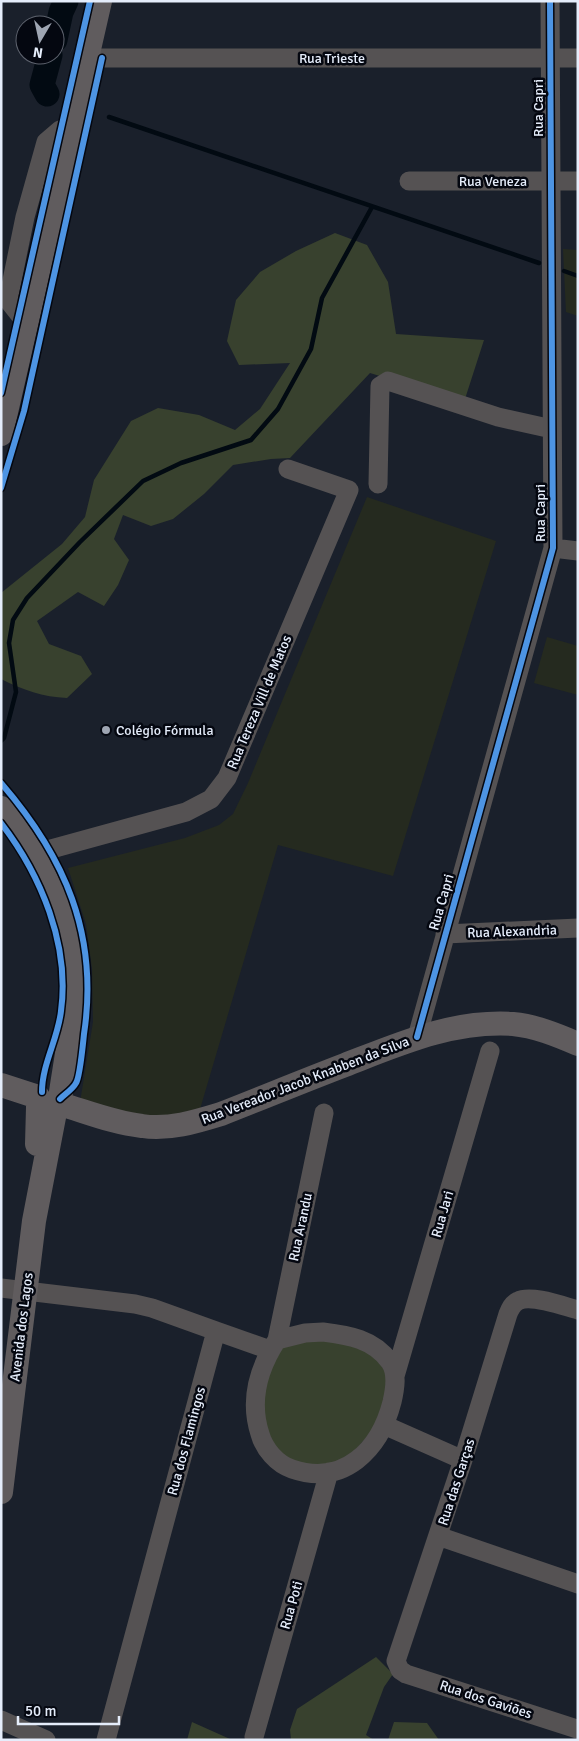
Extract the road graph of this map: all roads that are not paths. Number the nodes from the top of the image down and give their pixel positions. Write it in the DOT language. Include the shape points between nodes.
graph roads {
  1 [pos="550,1"];
  2 [pos="101,2"];
  3 [pos="87,58"];
  4 [pos="550,58"];
  5 [pos="578,58"];
  6 [pos="409,181"];
  7 [pos="550,181"];
  8 [pos="578,181"];
  9 [pos="1,316"];
  10 [pos="27,324"];
  11 [pos="552,429"];
  12 [pos="1,434"];
  13 [pos="288,469"];
  14 [pos="378,484"];
  15 [pos="552,548"];
  16 [pos="578,551"];
  17 [pos="1,808"];
  18 [pos="33,854"];
  19 [pos="576,923"];
  20 [pos="445,934"];
  21 [pos="417,1037"];
  22 [pos="578,1044"];
  23 [pos="490,1051"];
  24 [pos="1,1085"];
  25 [pos="49,1102"];
  26 [pos="324,1114"];
  27 [pos="1,1288"];
  28 [pos="26,1291"];
  29 [pos="578,1310"];
  30 [pos="216,1331"];
  31 [pos="273,1345"];
  32 [pos="395,1376"];
  33 [pos="384,1425"];
  34 [pos="463,1460"];
  35 [pos="329,1472"];
  36 [pos="1,1492"];
  37 [pos="438,1536"];
  38 [pos="578,1584"];
  39 [pos="397,1666"];
  40 [pos="1,1720"];
  41 [pos="577,1728"];
  42 [pos="254,1737"];
  43 [pos="46,1740"];
  44 [pos="106,1740"];
  1 -- 4 [label="street, Rua Capri"];
  2 -- 3 [label="main road"];
  3 -- 4 [label="street, Rua Trieste"];
  3 -- 10 [label="main road"];
  4 -- 5 [label="street, Rua Trieste"];
  4 -- 7 [label="street, Rua Capri"];
  6 -- 7 [label="street, Rua Veneza"];
  7 -- 8 [label="street, Rua Veneza"];
  7 -- 11 [label="street, Rua Capri"];
  9 -- 10 [label="street"];
  10 -- 12 [label="main road"];
  11 -- 14 [label="street" via="498,417 388,381 380,386"];
  11 -- 15 [label="street, Rua Capri"];
  13 -- 18 [label="street, Rua Tereza Vill de Matos" via="348,490 227,778 211,799 186,812"];
  15 -- 16 [label="street"];
  15 -- 20 [label="street, Rua Capri"];
  17 -- 18 [label="main road, Avenida dos Lagos"];
  18 -- 25 [label="main road, Avenida dos Lagos" via="58,905 70,956 73,990 67,1048"];
  19 -- 20 [label="street, Rua Alexandria"];
  20 -- 21 [label="street, Rua Capri"];
  21 -- 22 [label="main road, Rua Vereador Jacob Knabben da Silva" via="455,1028 513,1024 535,1028"];
  21 -- 25 [label="main road, Rua Vereador Jacob Knabben da Silva" via="192,1123 143,1127"];
  23 -- 32 [label="street, Rua Jari"];
  24 -- 25 [label="main road, Rua Vereador Jacob Knabben da Silva"];
  25 -- 28 [label="main road, Avenida dos Lagos"];
  26 -- 31 [label="street, Rua Arandu"];
  27 -- 28 [label="street"];
  28 -- 30 [label="street" via="135,1304"];
  28 -- 36 [label="main road, Avenida dos Lagos"];
  29 -- 34 [label="street, Rua das Garças" via="540,1300 519,1300 512,1305"];
  30 -- 31 [label="street"];
  30 -- 44 [label="street, Rua dos Flamingos"];
  31 -- 32 [label="street" via="305,1333 346,1335 368,1342 384,1354"];
  31 -- 35 [label="street" via="262,1366 257,1386 255,1405 262,1441 286,1467 301,1472"];
  32 -- 33 [label="street" via="394,1395"];
  33 -- 34 [label="street"];
  33 -- 35 [label="street" via="364,1455 346,1467"];
  34 -- 37 [label="street, Rua das Garças"];
  35 -- 42 [label="street, Rua Poti"];
  37 -- 38 [label="street"];
  37 -- 39 [label="street, Rua das Garças" via="397,1654"];
  39 -- 41 [label="street, Rua dos Gaviões" via="406,1674"];
  40 -- 43 [label="street"];
}
